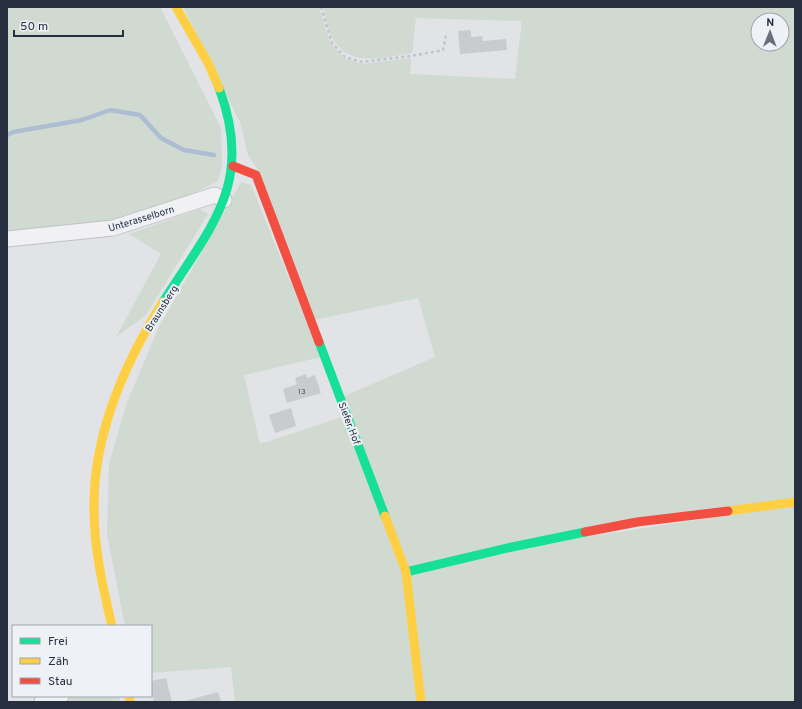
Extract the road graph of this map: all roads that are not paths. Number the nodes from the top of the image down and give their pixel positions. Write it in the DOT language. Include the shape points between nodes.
graph roads {
  1 [pos="176,7"];
  2 [pos="233,166"];
  3 [pos="224,200"];
  4 [pos="7,239"];
  5 [pos="795,502"];
  6 [pos="406,572"];
  7 [pos="112,625"];
  8 [pos="58,697"];
  9 [pos="42,702"];
  10 [pos="421,702"];
  1 -- 2 [label="street, Braunsberg" via="225,101 231,125"];
  2 -- 3 [label="street, Braunsberg"];
  2 -- 6 [label="street, Siefer Hof" via="256,175"];
  3 -- 4 [label="street, Unterasselborn" via="215,196 113,228"];
  3 -- 7 [label="street, Braunsberg" via="209,232 131,359 105,425 94,494 95,524 99,565"];
  5 -- 6 [label="street" via="637,522 512,547"];
  6 -- 10 [label="street, Siefer Hof"];
  8 -- 9 [label="street"];
}
